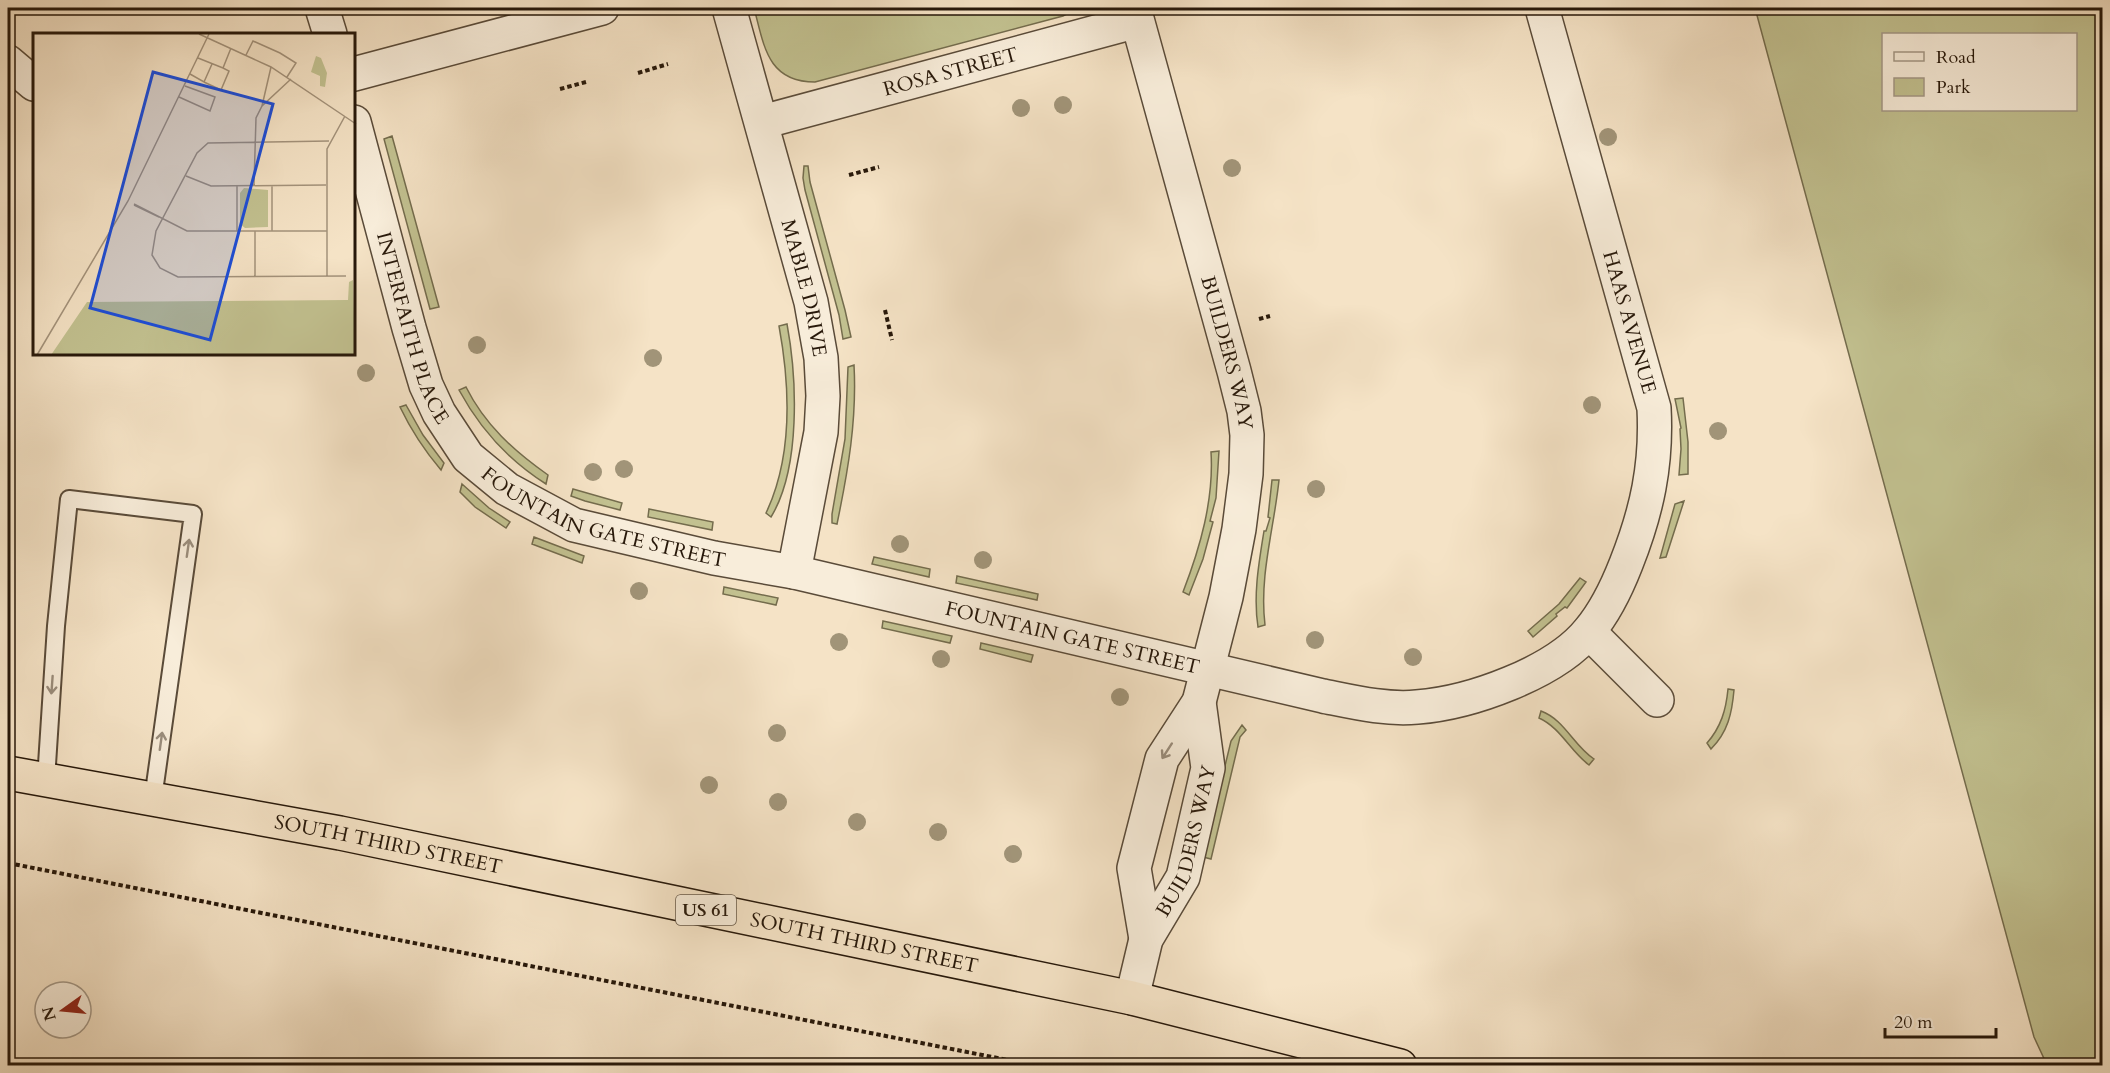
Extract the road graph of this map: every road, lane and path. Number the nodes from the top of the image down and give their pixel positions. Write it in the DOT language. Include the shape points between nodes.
graph roads {
  1 [pos="322,8"];
  2 [pos="602,8"];
  3 [pos="729,8"];
  4 [pos="1542,8"];
  5 [pos="1136,14"];
  6 [pos="330,33"];
  7 [pos="8,62"];
  8 [pos="668,64"];
  9 [pos="356,73"];
  10 [pos="638,73"];
  11 [pos="586,82"];
  12 [pos="33,83"];
  13 [pos="560,89"];
  14 [pos="33,91"];
  15 [pos="8,97"];
  16 [pos="762,122"];
  17 [pos="356,129"];
  18 [pos="879,167"];
  19 [pos="849,175"];
  20 [pos="885,310"];
  21 [pos="1270,316"];
  22 [pos="1259,319"];
  23 [pos="892,340"];
  24 [pos="468,457"];
  25 [pos="794,572"];
  26 [pos="1589,632"];
  27 [pos="1208,668"];
  28 [pos="1657,700"];
  29 [pos="1199,702"];
  30 [pos="8,773"];
  31 [pos="46,780"];
  32 [pos="153,799"];
  33 [pos="8,863"];
  34 [pos="1146,939"];
  35 [pos="1132,998"];
  36 [pos="1038,1065"];
  37 [pos="1400,1065"];
  1 -- 6 [label="street"];
  2 -- 9 [label="street"];
  3 -- 16 [label="street, MABLE DRIVE"];
  4 -- 26 [label="street, HAAS AVENUE" via="1654,408 1655,437 1647,503 1622,575"];
  5 -- 16 [label="street, ROSA STREET"];
  5 -- 27 [label="street, BUILDERS WAY" via="1234,371 1247,435 1239,530"];
  7 -- 12 [label="street"];
  8 -- 10 [label="path"];
  11 -- 13 [label="path"];
  14 -- 15 [label="street"];
  16 -- 25 [label="street, MABLE DRIVE" via="811,302 822,358 821,432"];
  17 -- 24 [label="street, INTERFAITH PLACE" via="426,385"];
  18 -- 19 [label="path"];
  20 -- 23 [label="path"];
  21 -- 22 [label="path"];
  24 -- 25 [label="street, FOUNTAIN GATE STREET" via="507,489 574,525 714,558"];
  25 -- 27 [label="street, FOUNTAIN GATE STREET"];
  26 -- 27 [label="street, FOUNTAIN GATE STREET" via="1548,666 1526,676 1466,697 1416,707 1348,701"];
  26 -- 28 [label="street"];
  27 -- 29 [label="street, BUILDERS WAY"];
  29 -- 34 [label="street, BUILDERS WAY" via="1206,779 1183,877"];
  29 -- 34 [label="street, BUILDERS WAY, one-way" via="1162,759 1134,868"];
  30 -- 31 [label="highway, SOUTH THIRD STREET / US 61"];
  31 -- 32 [label="highway, SOUTH THIRD STREET / US 61"];
  32 -- 31 [label="lane, one-way" via="193,514 69,500"];
  32 -- 35 [label="highway, SOUTH THIRD STREET / US 61" via="340,833"];
  33 -- 36 [label="path"];
  34 -- 35 [label="street, BUILDERS WAY"];
  35 -- 37 [label="highway, SOUTH THIRD STREET / US 61"];
}
